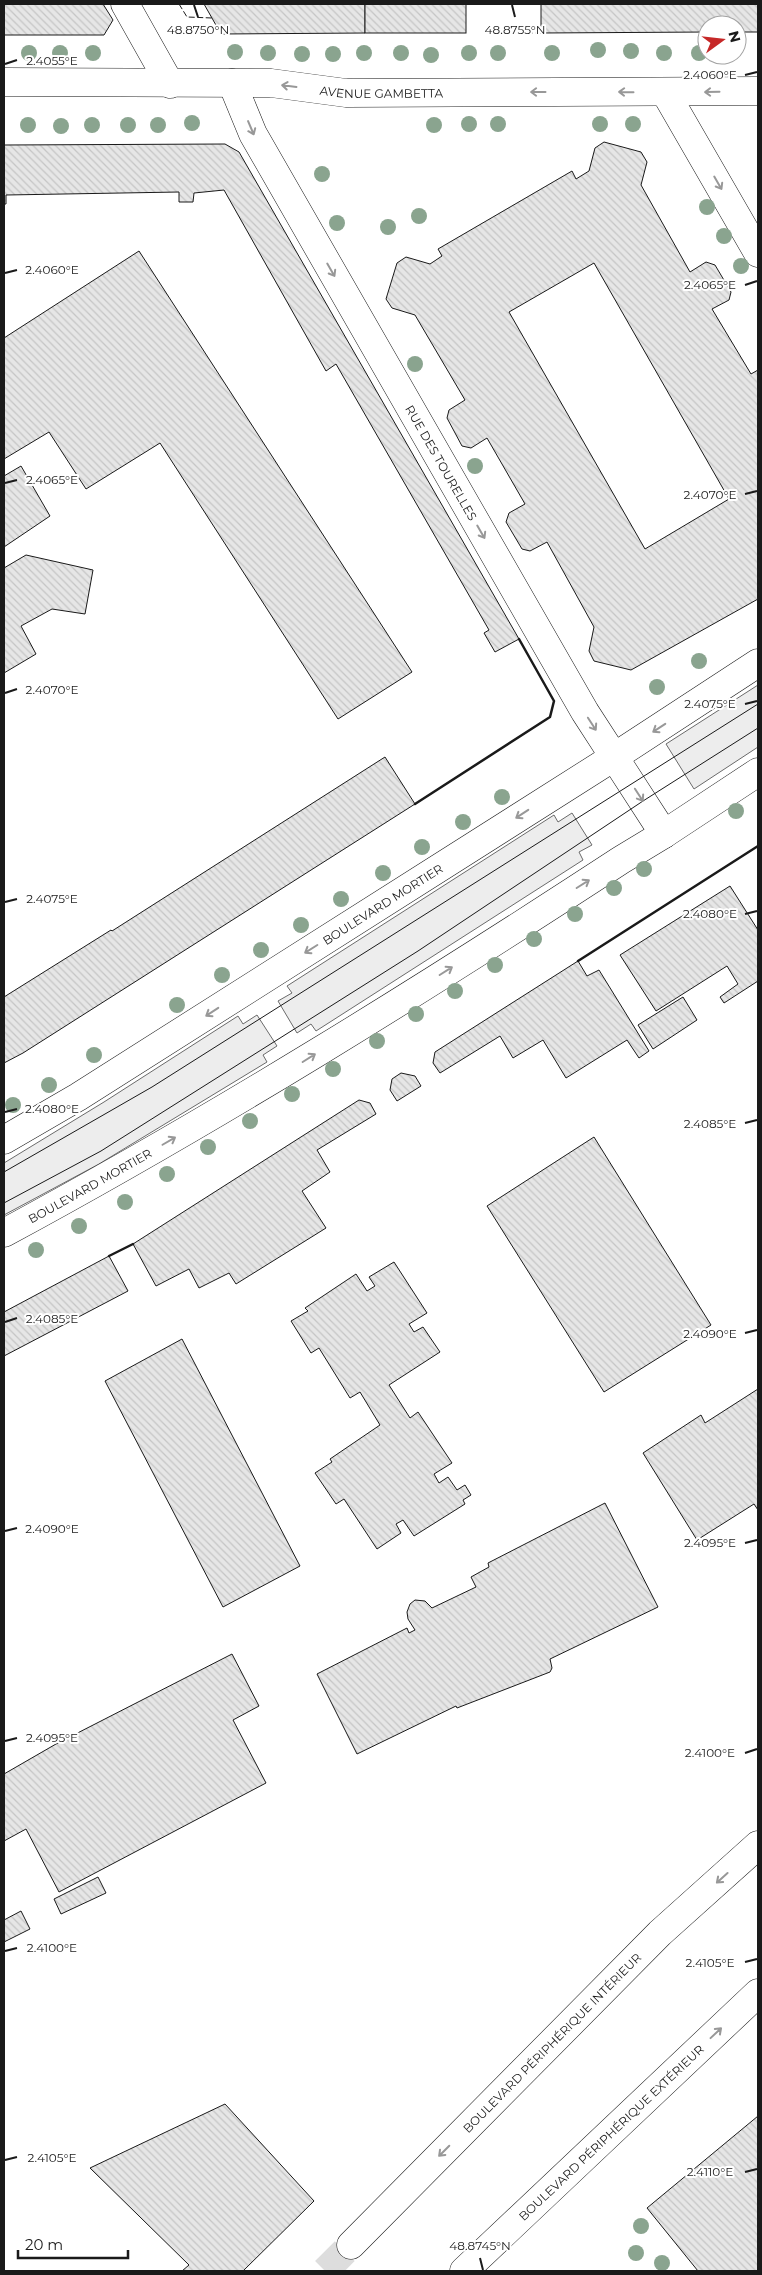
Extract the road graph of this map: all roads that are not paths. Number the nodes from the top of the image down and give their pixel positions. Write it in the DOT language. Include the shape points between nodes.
graph roads {
  1 [pos="125,4"];
  2 [pos="4,82"];
  3 [pos="232,83"];
  4 [pos="170,84"];
  5 [pos="758,91"];
  6 [pos="665,92"];
  7 [pos="758,253"];
  8 [pos="758,663"];
  9 [pos="614,757"];
  10 [pos="758,772"];
  11 [pos="664,834"];
  12 [pos="4,1140"];
  13 [pos="4,1233"];
  14 [pos="758,1845"];
  15 [pos="758,1993"];
  16 [pos="351,2245"];
  17 [pos="464,2271"];
  1 -- 4 [label="main road"];
  2 -- 4 [label="main road, AVENUE GAMBETTA"];
  3 -- 4 [label="main road, AVENUE GAMBETTA"];
  6 -- 3 [label="main road, AVENUE GAMBETTA, one-way" via="346,93 271,83"];
  3 -- 9 [label="main road, RUE DES TOURELLES, one-way" via="253,134 580,705"];
  5 -- 6 [label="main road, AVENUE GAMBETTA, one-way"];
  6 -- 7 [label="main road, one-way"];
  8 -- 9 [label="main road, BOULEVARD MORTIER, one-way"];
  9 -- 11 [label="main road, RUE DES TOURELLES, one-way"];
  9 -- 12 [label="main road, BOULEVARD MORTIER, one-way" via="86,1092"];
  10 -- 11 [label="main road, BOULEVARD MORTIER"];
  13 -- 11 [label="main road, BOULEVARD MORTIER, one-way" via="117,1172 291,1069"];
  14 -- 16 [label="main road, BOULEVARD PÉRIPHÉRIQUE INTÉRIEUR, one-way" via="660,1933"];
  17 -- 15 [label="main road, BOULEVARD PÉRIPHÉRIQUE EXTÉRIEUR, one-way"];
}
